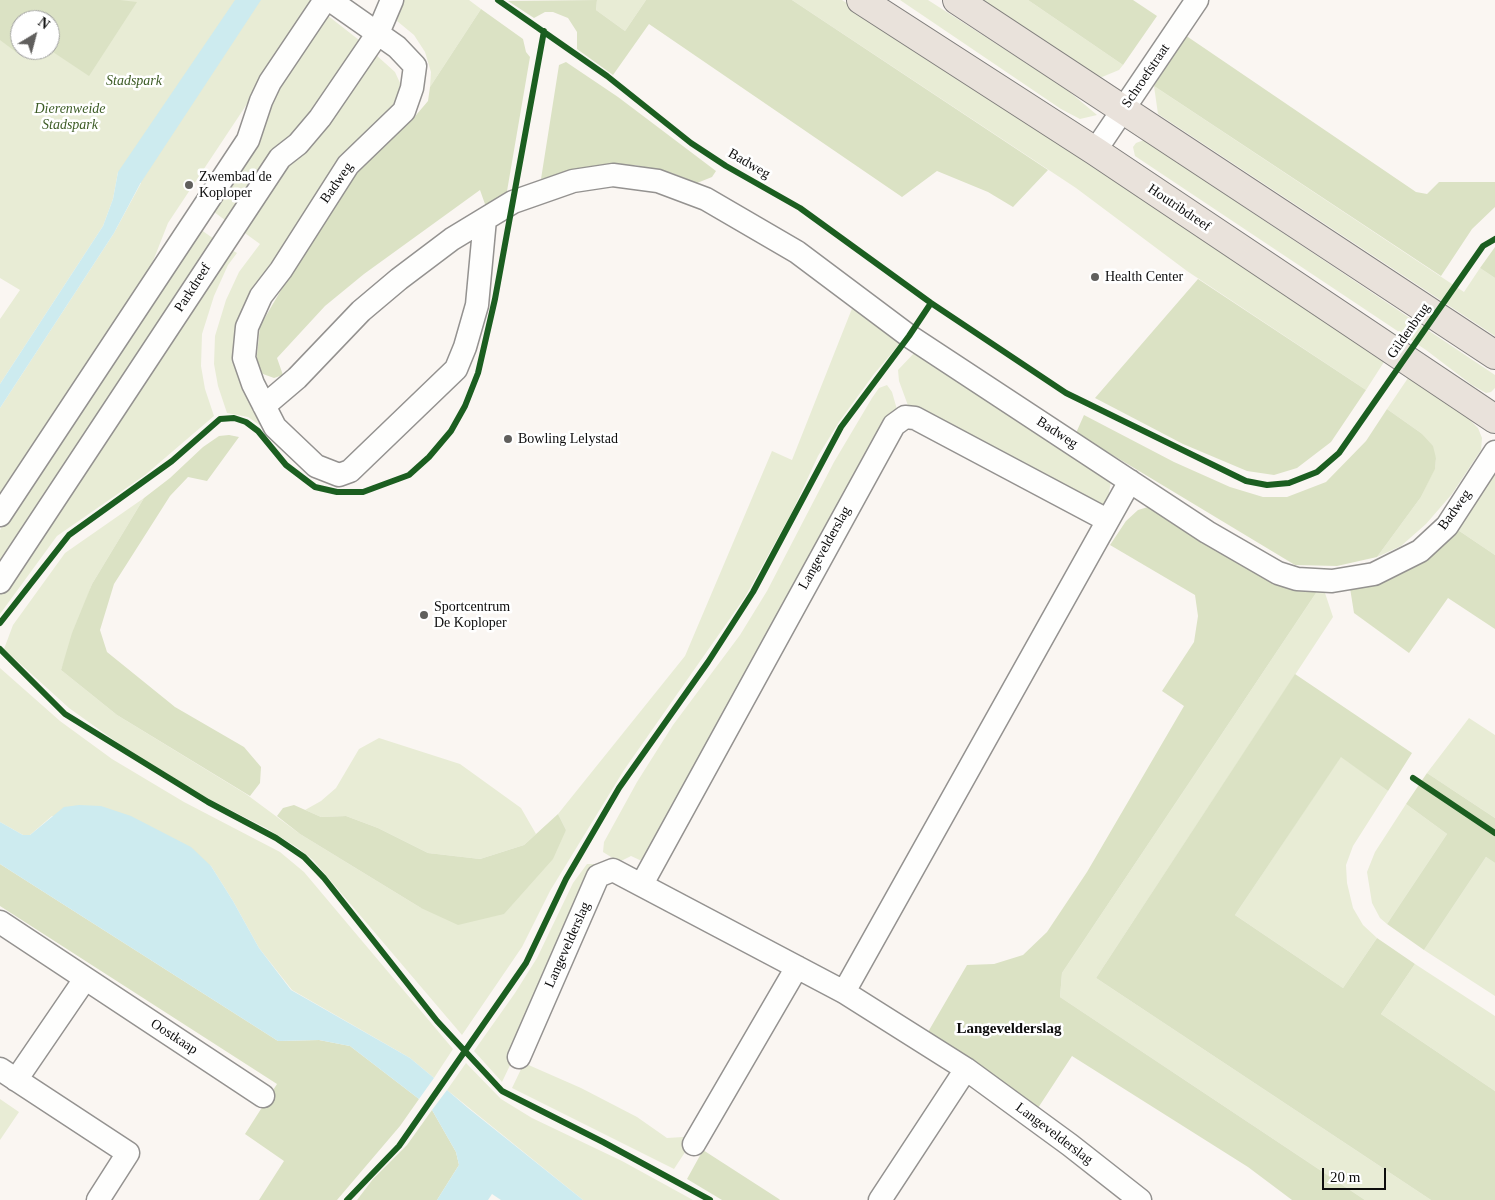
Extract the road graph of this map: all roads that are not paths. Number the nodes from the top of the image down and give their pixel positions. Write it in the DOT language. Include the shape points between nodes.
graph roads {
  1 [pos="325,0"];
  2 [pos="330,0"];
  3 [pos="392,0"];
  4 [pos="862,0"];
  5 [pos="957,0"];
  6 [pos="1197,0"];
  7 [pos="378,33"];
  8 [pos="1123,110"];
  9 [pos="1095,151"];
  10 [pos="485,219"];
  11 [pos="1495,355"];
  12 [pos="264,406"];
  13 [pos="1495,419"];
  14 [pos="1495,452"];
  15 [pos="1130,481"];
  16 [pos="0,515"];
  17 [pos="1107,520"];
  18 [pos="0,582"];
  19 [pos="642,884"];
  20 [pos="0,922"];
  21 [pos="797,967"];
  22 [pos="85,979"];
  23 [pos="844,992"];
  24 [pos="519,1057"];
  25 [pos="966,1069"];
  26 [pos="8,1074"];
  27 [pos="264,1096"];
  28 [pos="694,1144"];
  29 [pos="98,1200"];
  30 [pos="880,1200"];
  31 [pos="1140,1200"];
  1 -- 16 [label="street" via="270,82 248,140"];
  2 -- 7 [label="street, Badweg"];
  3 -- 7 [label="street, Parkdreef"];
  4 -- 9 [label="main road, Houtribdreef"];
  5 -- 8 [label="main road"];
  6 -- 8 [label="street, Schroefstraat"];
  7 -- 12 [label="street, Badweg" via="397,46 415,66 412,88 404,111 348,165 258,303 247,326 244,358"];
  7 -- 18 [label="street, Parkdreef" via="320,118 298,144 280,158"];
  8 -- 9 [label="street, Schroefstraat"];
  8 -- 11 [label="main road"];
  9 -- 13 [label="main road, Houtribdreef"];
  10 -- 12 [label="street, Badweg" via="452,239 392,284"];
  10 -- 12 [label="street, Badweg" via="477,305 456,369 350,471 339,475 316,466 275,427"];
  10 -- 15 [label="street, Badweg" via="513,202 573,181 613,175 658,181 706,199 797,252 909,336"];
  14 -- 15 [label="street, Badweg" via="1447,526 1420,551 1374,574 1332,581 1298,579 1278,573 1207,532"];
  15 -- 17 [label="street"];
  17 -- 19 [label="street, Langevelderslag" via="915,418 905,417 894,425"];
  17 -- 23 [label="street"];
  19 -- 21 [label="street, Langevelderslag"];
  19 -- 24 [label="street, Langevelderslag" via="613,870 598,876"];
  20 -- 22 [label="street, Oostkaap"];
  21 -- 23 [label="street, Langevelderslag"];
  21 -- 28 [label="street"];
  22 -- 26 [label="street"];
  22 -- 27 [label="street, Oostkaap"];
  23 -- 25 [label="street, Langevelderslag"];
  25 -- 30 [label="street"];
  25 -- 31 [label="street, Langevelderslag"];
  26 -- 29 [label="street" via="128,1153"];
}
